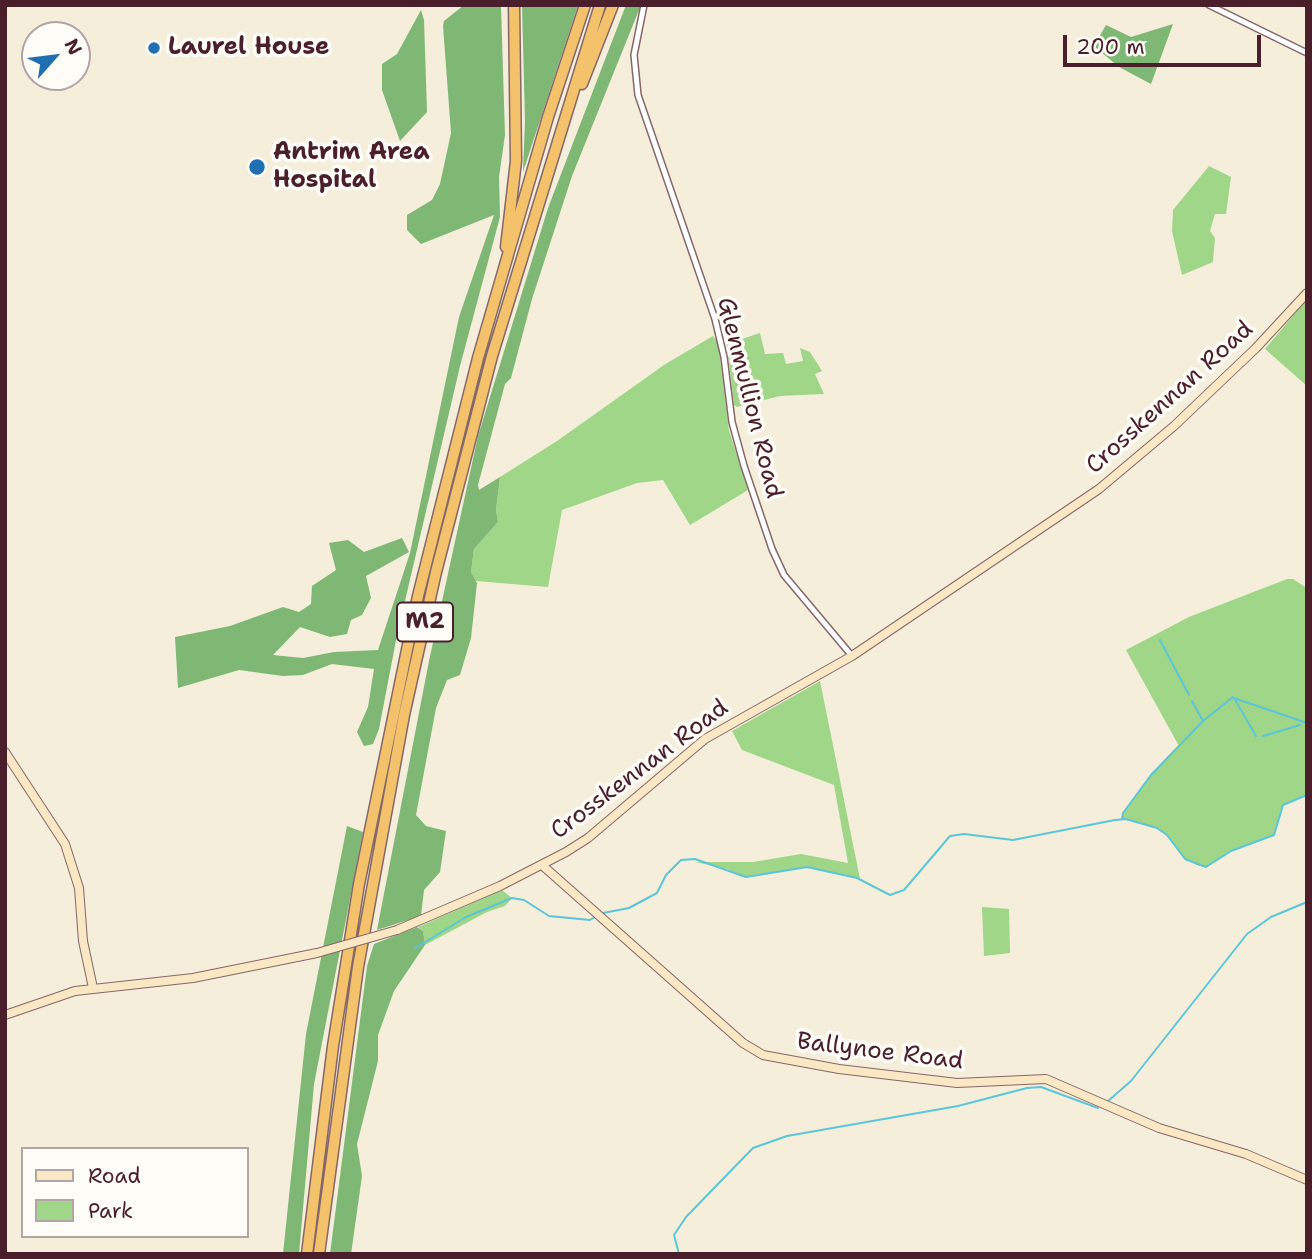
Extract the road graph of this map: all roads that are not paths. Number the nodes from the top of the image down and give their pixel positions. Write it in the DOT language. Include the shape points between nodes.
graph roads {
  1 [pos="514,5"];
  2 [pos="585,5"];
  3 [pos="600,5"];
  4 [pos="613,5"];
  5 [pos="644,5"];
  6 [pos="1209,5"];
  7 [pos="1307,53"];
  8 [pos="551,157"];
  9 [pos="503,274"];
  10 [pos="1307,293"];
  11 [pos="852,656"];
  12 [pos="5,752"];
  13 [pos="542,865"];
  14 [pos="93,988"];
  15 [pos="5,1014"];
  16 [pos="1307,1180"];
  17 [pos="307,1254"];
  18 [pos="319,1254"];
  1 -- 9 [label="highway" via="516,161"];
  2 -- 9 [label="highway, M2"];
  3 -- 8 [label="highway, M2"];
  4 -- 8 [label="highway"];
  5 -- 11 [label="street, Glenmullion Road" via="634,55 638,95 719,334 744,467 784,575"];
  6 -- 7 [label="street"];
  8 -- 18 [label="highway, M2" via="462,466 404,715 356,979"];
  9 -- 17 [label="highway, M2" via="439,507 383,755 335,1033"];
  10 -- 11 [label="street, Crosskennan Road" via="1256,348 1118,475"];
  11 -- 13 [label="street, Crosskennan Road" via="705,740 588,838"];
  12 -- 14 [label="street" via="68,852 79,888"];
  13 -- 14 [label="street, Crosskennan Road, bridge" via="426,920 317,953 193,978"];
  13 -- 16 [label="street, Ballynoe Road" via="743,1043 763,1055 957,1083 1046,1079 1159,1128 1246,1154"];
  14 -- 15 [label="street, Crosskennan Road"];
}
